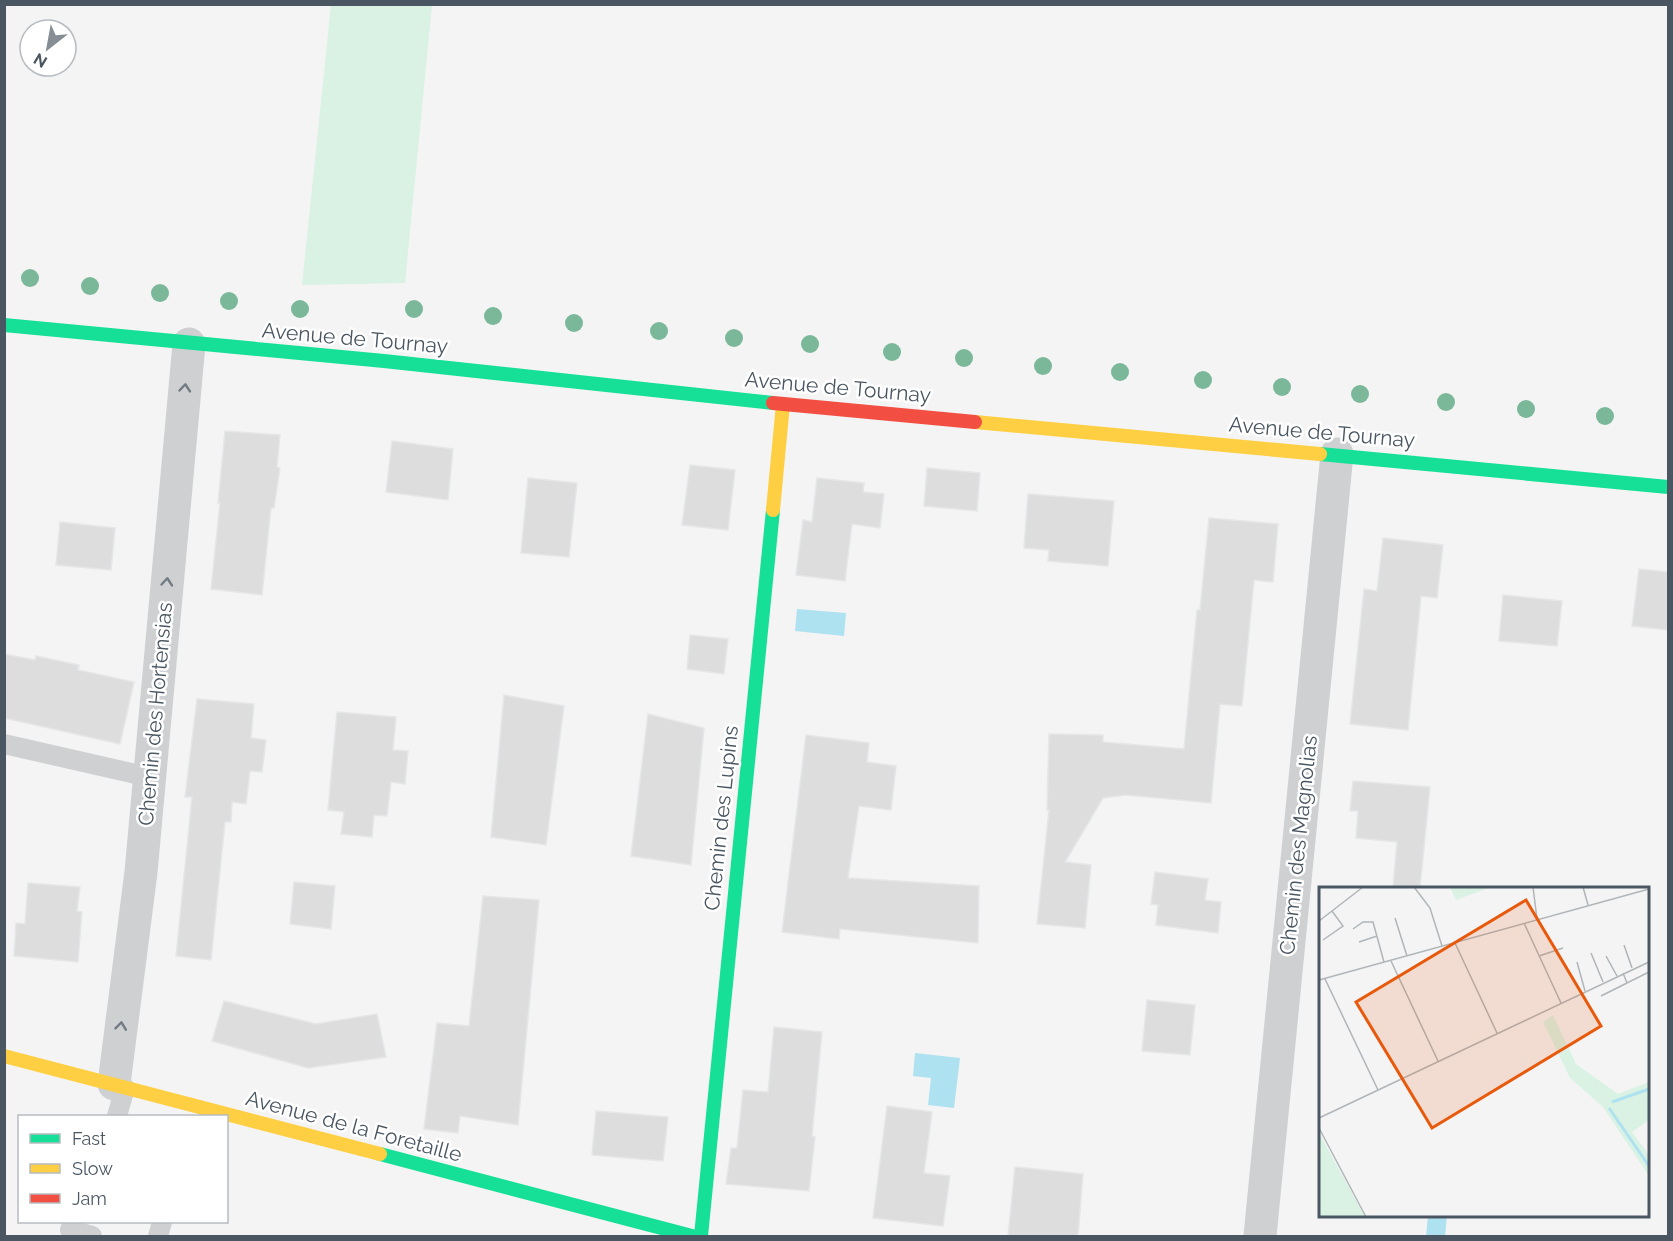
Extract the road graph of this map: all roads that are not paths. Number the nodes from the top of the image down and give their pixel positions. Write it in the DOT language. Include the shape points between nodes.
graph roads {
  1 [pos="4,325"];
  2 [pos="189,344"];
  3 [pos="783,404"];
  4 [pos="1337,454"];
  5 [pos="1668,487"];
  6 [pos="4,744"];
  7 [pos="149,777"];
  8 [pos="4,1056"];
  9 [pos="119,1086"];
  10 [pos="117,1115"];
  11 [pos="72,1223"];
  12 [pos="95,1228"];
  13 [pos="692,1236"];
  14 [pos="701,1236"];
  15 [pos="1260,1236"];
  1 -- 2 [label="street, Avenue de Tournay"];
  2 -- 3 [label="street, Avenue de Tournay"];
  7 -- 2 [label="street, Chemin des Hortensias, one-way"];
  3 -- 4 [label="street, Avenue de Tournay"];
  3 -- 14 [label="street, Chemin des Lupins"];
  4 -- 5 [label="street, Avenue de Tournay"];
  4 -- 15 [label="street, Chemin des Magnolias"];
  6 -- 7 [label="lane"];
  9 -- 7 [label="street, Chemin des Hortensias, one-way"];
  8 -- 9 [label="street, Avenue de la Foretaille"];
  9 -- 10 [label="lane"];
  9 -- 13 [label="street, Avenue de la Foretaille"];
  11 -- 12 [label="lane" via="70,1230"];
}
